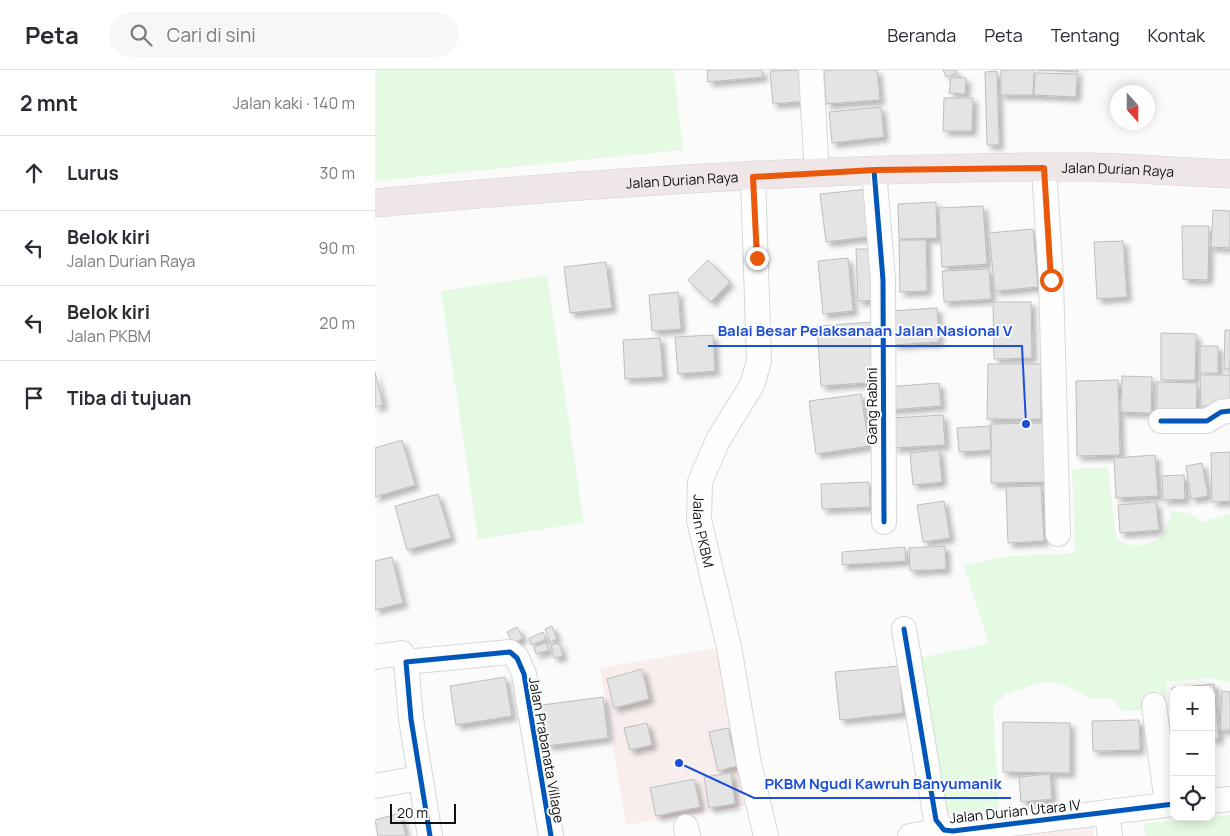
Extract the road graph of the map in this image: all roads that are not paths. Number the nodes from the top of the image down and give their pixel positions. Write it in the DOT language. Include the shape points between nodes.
graph roads {
  1 [pos="811,70"];
  2 [pos="1044,168"];
  3 [pos="874,170"];
  4 [pos="817,174"];
  5 [pos="1230,174"];
  6 [pos="753,177"];
  7 [pos="375,203"];
  8 [pos="1230,411"];
  9 [pos="1161,421"];
  10 [pos="884,522"];
  11 [pos="1058,534"];
  12 [pos="904,629"];
  13 [pos="375,656"];
  14 [pos="405,662"];
  15 [pos="1155,705"];
  16 [pos="419,778"];
  17 [pos="375,786"];
  18 [pos="1230,799"];
  19 [pos="1215,801"];
  20 [pos="1170,804"];
  21 [pos="1107,813"];
  22 [pos="944,830"];
  23 [pos="765,835"];
  24 [pos="430,836"];
  25 [pos="551,836"];
  26 [pos="910,836"];
  27 [pos="1109,836"];
  1 -- 4 [label="street"];
  2 -- 3 [label="main road, Jalan Durian Raya"];
  2 -- 5 [label="main road, Jalan Durian Raya"];
  2 -- 11 [label="street" via="1051,280"];
  3 -- 4 [label="main road, Jalan Durian Raya"];
  3 -- 10 [label="street, Gang Rabini" via="883,280"];
  4 -- 6 [label="main road, Jalan Durian Raya"];
  6 -- 7 [label="main road, Jalan Durian Raya" via="560,186"];
  6 -- 23 [label="street, Jalan PKBM" via="759,361 752,385 718,440 700,482 699,520 729,647"];
  8 -- 9 [label="street" via="1221,412 1207,421"];
  12 -- 22 [label="street, Jalan Durian Utara IV" via="936,820"];
  13 -- 14 [label="street" via="402,653"];
  14 -- 16 [label="street"];
  14 -- 25 [label="street, Jalan Prabanata Village" via="510,652 517,658 524,674"];
  15 -- 20 [label="street"];
  16 -- 17 [label="street"];
  16 -- 24 [label="street"];
  18 -- 19 [label="street"];
  20 -- 21 [label="street, Jalan Durian Utara IV"];
  21 -- 22 [label="street, Jalan Durian Utara IV"];
  21 -- 27 [label="street"];
  22 -- 26 [label="street"];
}
